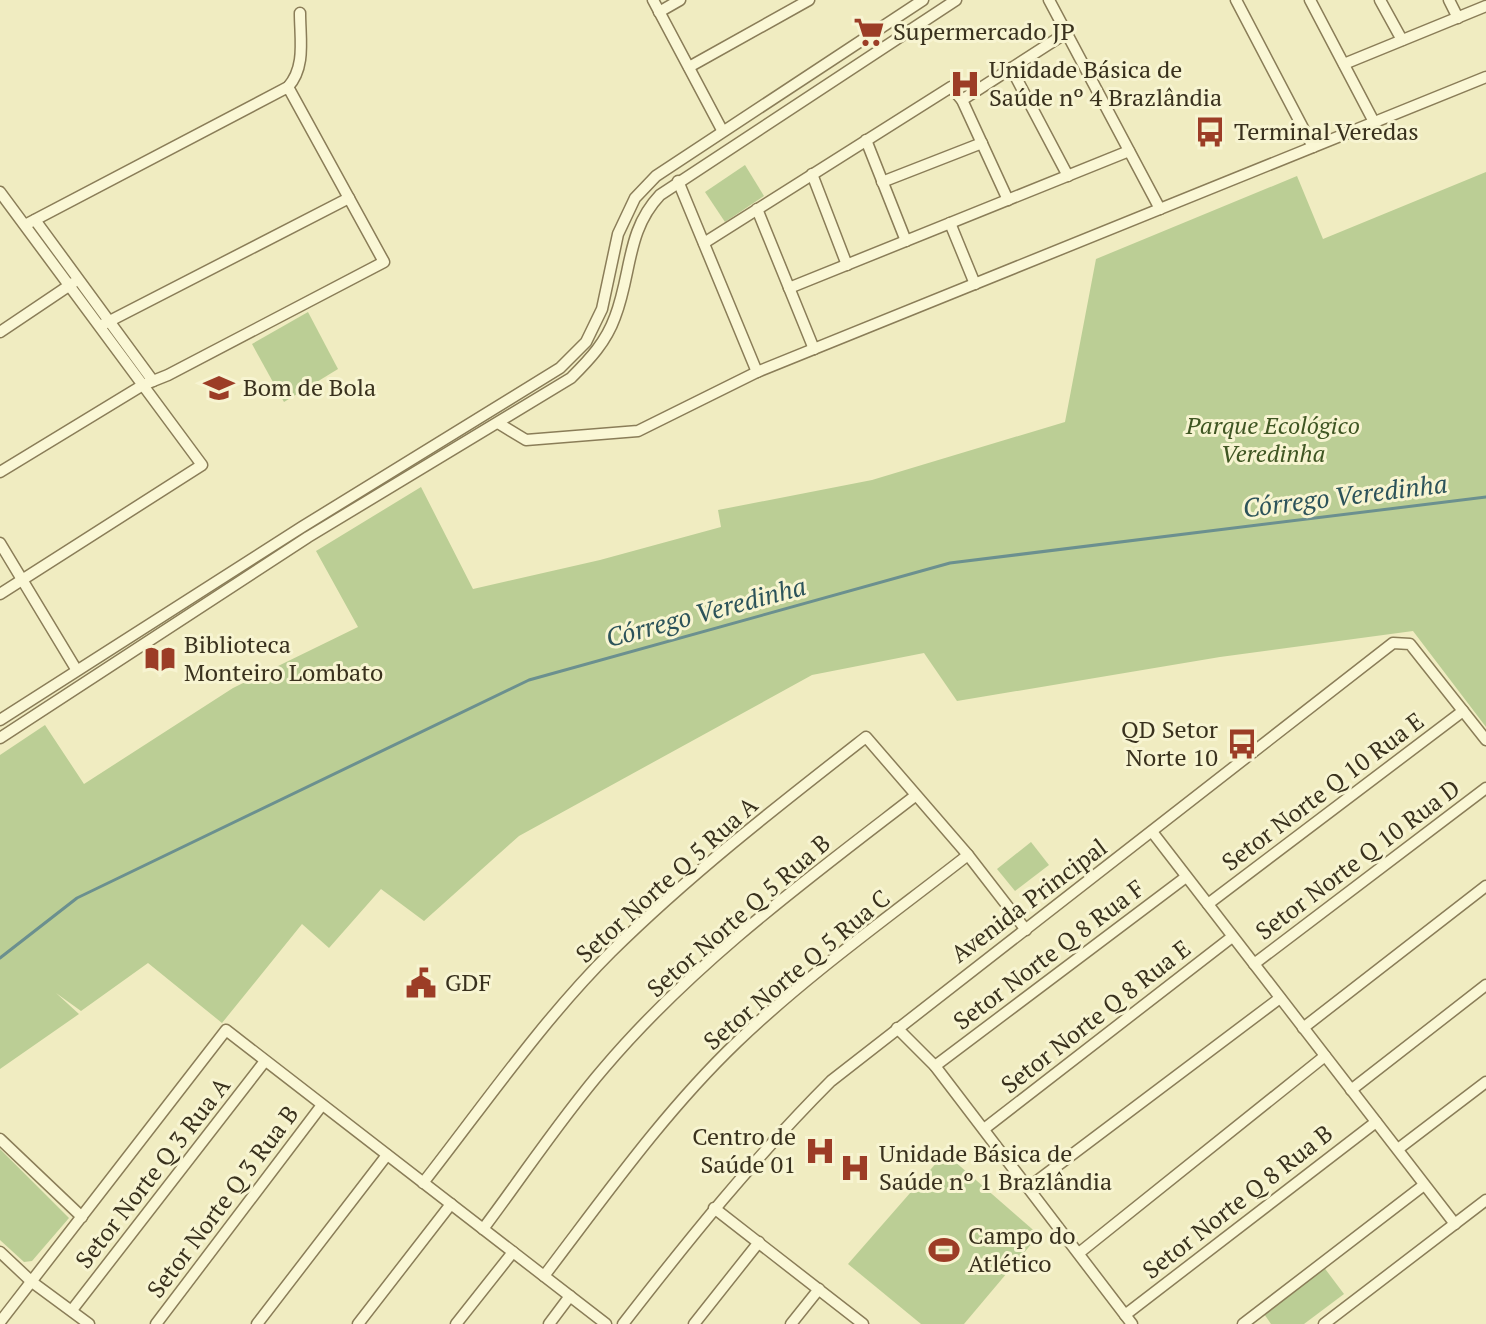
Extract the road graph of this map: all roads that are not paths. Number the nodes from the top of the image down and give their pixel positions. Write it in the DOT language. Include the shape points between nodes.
graph roads {
  1 [pos="653,0"];
  2 [pos="680,0"];
  3 [pos="923,0"];
  4 [pos="956,0"];
  5 [pos="1049,0"];
  6 [pos="1236,0"];
  7 [pos="1310,0"];
  8 [pos="1380,0"];
  9 [pos="1449,0"];
  10 [pos="802,2"];
  11 [pos="1486,6"];
  12 [pos="659,12"];
  13 [pos="300,13"];
  14 [pos="932,15"];
  15 [pos="1458,18"];
  16 [pos="1066,33"];
  17 [pos="1402,40"];
  18 [pos="1344,64"];
  19 [pos="822,65"];
  20 [pos="689,67"];
  21 [pos="1011,68"];
  22 [pos="1486,77"];
  23 [pos="800,79"];
  24 [pos="832,81"];
  25 [pos="288,87"];
  26 [pos="809,96"];
  27 [pos="962,100"];
  28 [pos="1374,122"];
  29 [pos="722,130"];
  30 [pos="866,140"];
  31 [pos="982,143"];
  32 [pos="1313,147"];
  33 [pos="1129,151"];
  34 [pos="686,155"];
  35 [pos="670,166"];
  36 [pos="695,170"];
  37 [pos="812,174"];
  38 [pos="1068,176"];
  39 [pos="679,180"];
  40 [pos="882,182"];
  41 [pos="0,192"];
  42 [pos="349,198"];
  43 [pos="1008,200"];
  44 [pos="757,209"];
  45 [pos="1160,209"];
  46 [pos="627,216"];
  47 [pos="30,223"];
  48 [pos="639,223"];
  49 [pos="950,223"];
  50 [pos="906,241"];
  51 [pos="704,243"];
  52 [pos="847,265"];
  53 [pos="74,282"];
  54 [pos="975,284"];
  55 [pos="789,288"];
  56 [pos="105,324"];
  57 [pos="0,332"];
  58 [pos="814,349"];
  59 [pos="757,372"];
  60 [pos="148,383"];
  61 [pos="498,423"];
  62 [pos="0,472"];
  63 [pos="302,527"];
  64 [pos="308,537"];
  65 [pos="0,543"];
  66 [pos="22,580"];
  67 [pos="0,594"];
  68 [pos="76,669"];
  69 [pos="1463,711"];
  70 [pos="0,720"];
  71 [pos="0,738"];
  72 [pos="1486,740"];
  73 [pos="1486,788"];
  74 [pos="915,796"];
  75 [pos="1153,833"];
  76 [pos="968,855"];
  77 [pos="1186,877"];
  78 [pos="1486,886"];
  79 [pos="1208,904"];
  80 [pos="1026,930"];
  81 [pos="1232,937"];
  82 [pos="1254,964"];
  83 [pos="1486,985"];
  84 [pos="1280,998"];
  85 [pos="897,1028"];
  86 [pos="1303,1028"];
  87 [pos="1325,1056"];
  88 [pos="265,1061"];
  89 [pos="935,1066"];
  90 [pos="1486,1082"];
  91 [pos="1351,1090"];
  92 [pos="322,1105"];
  93 [pos="1376,1122"];
  94 [pos="984,1129"];
  95 [pos="0,1139"];
  96 [pos="1398,1149"];
  97 [pos="387,1155"];
  98 [pos="423,1183"];
  99 [pos="1424,1185"];
  100 [pos="1029,1187"];
  101 [pos="1486,1200"];
  102 [pos="451,1204"];
  103 [pos="714,1208"];
  104 [pos="82,1217"];
  105 [pos="1455,1224"];
  106 [pos="483,1229"];
  107 [pos="759,1242"];
  108 [pos="0,1252"];
  109 [pos="513,1252"];
  110 [pos="1079,1253"];
  111 [pos="544,1276"];
  112 [pos="32,1282"];
  113 [pos="819,1289"];
  114 [pos="570,1296"];
  115 [pos="72,1310"];
  116 [pos="1128,1319"];
  117 [pos="0,1322"];
  118 [pos="89,1324"];
  119 [pos="156,1324"];
  120 [pos="257,1324"];
  121 [pos="358,1324"];
  122 [pos="456,1324"];
  123 [pos="549,1324"];
  124 [pos="606,1324"];
  125 [pos="623,1324"];
  126 [pos="694,1324"];
  127 [pos="791,1324"];
  128 [pos="863,1324"];
  129 [pos="1243,1324"];
  130 [pos="1324,1324"];
  1 -- 12 [label="street"];
  2 -- 12 [label="street"];
  3 -- 14 [label="street"];
  3 -- 19 [label="street"];
  4 -- 14 [label="street"];
  5 -- 16 [label="street"];
  6 -- 32 [label="street"];
  7 -- 18 [label="street"];
  8 -- 17 [label="street"];
  9 -- 15 [label="street"];
  10 -- 20 [label="street"];
  11 -- 15 [label="street"];
  12 -- 20 [label="street"];
  13 -- 25 [label="street" via="300,62 297,78"];
  14 -- 24 [label="street"];
  15 -- 17 [label="street"];
  16 -- 21 [label="street"];
  16 -- 33 [label="street"];
  17 -- 18 [label="street"];
  18 -- 28 [label="street"];
  19 -- 23 [label="street"];
  19 -- 24 [label="street" via="821,73"];
  20 -- 29 [label="street"];
  21 -- 27 [label="street"];
  21 -- 38 [label="street"];
  22 -- 28 [label="street"];
  23 -- 26 [label="street" via="811,88"];
  23 -- 29 [label="street"];
  24 -- 26 [label="street"];
  25 -- 42 [label="street"];
  25 -- 47 [label="street"];
  26 -- 36 [label="street"];
  27 -- 30 [label="street" via="951,87 944,89"];
  27 -- 31 [label="street"];
  28 -- 32 [label="street"];
  29 -- 34 [label="street"];
  30 -- 37 [label="street"];
  30 -- 40 [label="street"];
  31 -- 40 [label="street"];
  31 -- 43 [label="street"];
  32 -- 45 [label="street"];
  33 -- 38 [label="street"];
  33 -- 45 [label="street"];
  34 -- 35 [label="street"];
  34 -- 36 [label="street" via="685,166"];
  35 -- 39 [label="street" via="680,171"];
  35 -- 46 [label="street" via="635,198"];
  36 -- 39 [label="street"];
  37 -- 44 [label="street"];
  37 -- 52 [label="street"];
  38 -- 43 [label="street"];
  39 -- 48 [label="street"];
  39 -- 51 [label="street"];
  40 -- 50 [label="street"];
  41 -- 47 [label="street"];
  42 -- 56 [label="street"];
  42 -- 60 [label="street" via="384,262"];
  43 -- 49 [label="street"];
  44 -- 51 [label="street"];
  44 -- 55 [label="street"];
  45 -- 54 [label="street"];
  46 -- 48 [label="street"];
  46 -- 63 [label="street" via="618,234 602,309 586,342 560,368"];
  47 -- 53 [label="street"];
  48 -- 61 [label="street" via="616,316 599,350 571,378"];
  49 -- 50 [label="street"];
  49 -- 54 [label="street"];
  50 -- 52 [label="street"];
  51 -- 59 [label="street"];
  52 -- 55 [label="street"];
  53 -- 56 [label="street"];
  53 -- 57 [label="street"];
  54 -- 58 [label="street"];
  55 -- 58 [label="street"];
  56 -- 60 [label="street"];
  58 -- 59 [label="street"];
  59 -- 61 [label="street" via="638,431 526,440"];
  60 -- 62 [label="street"];
  60 -- 66 [label="street" via="202,465"];
  61 -- 64 [label="street"];
  63 -- 64 [label="street"];
  63 -- 68 [label="street"];
  64 -- 71 [label="street"];
  65 -- 66 [label="street"];
  66 -- 67 [label="street"];
  66 -- 68 [label="street"];
  68 -- 70 [label="street"];
  69 -- 72 [label="street, Avenida Principal"];
  69 -- 75 [label="street, Avenida Principal" via="1410,644 1396,642"];
  69 -- 79 [label="street, Setor Norte Q 10 Rua E"];
  73 -- 82 [label="street, Setor Norte Q 10 Rua D"];
  74 -- 76 [label="street"];
  74 -- 98 [label="street, Setor Norte Q 5 Rua A" via="866,737 760,821 611,953 534,1040"];
  74 -- 106 [label="street, Setor Norte Q 5 Rua B" via="789,893 691,978 603,1068"];
  75 -- 77 [label="street"];
  75 -- 80 [label="street, Avenida Principal"];
  76 -- 80 [label="street"];
  76 -- 111 [label="street, Setor Norte Q 5 Rua C" via="736,1042 663,1122"];
  77 -- 79 [label="street"];
  77 -- 89 [label="street, Setor Norte Q 8 Rua F"];
  78 -- 86 [label="street"];
  79 -- 81 [label="street"];
  80 -- 85 [label="street, Avenida Principal"];
  81 -- 82 [label="street"];
  81 -- 94 [label="street, Setor Norte Q 8 Rua E"];
  82 -- 84 [label="street"];
  83 -- 91 [label="street"];
  84 -- 86 [label="street"];
  84 -- 100 [label="street"];
  85 -- 89 [label="street"];
  85 -- 103 [label="street, Avenida Principal" via="831,1081"];
  86 -- 87 [label="street"];
  87 -- 91 [label="street"];
  87 -- 110 [label="street"];
  88 -- 92 [label="street"];
  88 -- 104 [label="street" via="226,1030"];
  88 -- 115 [label="street, Setor Norte Q 3 Rua A"];
  89 -- 94 [label="street"];
  90 -- 96 [label="street"];
  91 -- 93 [label="street"];
  92 -- 97 [label="street"];
  92 -- 119 [label="street, Setor Norte Q 3 Rua B"];
  93 -- 96 [label="street"];
  93 -- 116 [label="street, Setor Norte Q 8 Rua B"];
  94 -- 100 [label="street"];
  95 -- 104 [label="street"];
  96 -- 99 [label="street"];
  97 -- 98 [label="street"];
  97 -- 120 [label="street"];
  98 -- 102 [label="street"];
  99 -- 105 [label="street"];
  99 -- 129 [label="street"];
  100 -- 110 [label="street"];
  101 -- 105 [label="street"];
  102 -- 106 [label="street"];
  102 -- 121 [label="street"];
  103 -- 107 [label="street"];
  103 -- 125 [label="street, Avenida Principal"];
  104 -- 112 [label="street"];
  105 -- 130 [label="street"];
  106 -- 109 [label="street"];
  107 -- 113 [label="street"];
  107 -- 126 [label="street"];
  108 -- 112 [label="street"];
  109 -- 111 [label="street"];
  109 -- 122 [label="street"];
  110 -- 116 [label="street"];
  111 -- 114 [label="street"];
  112 -- 115 [label="street"];
  112 -- 117 [label="street"];
  113 -- 127 [label="street"];
  113 -- 128 [label="street"];
  114 -- 123 [label="street"];
  114 -- 124 [label="street"];
  115 -- 118 [label="street"];
}
